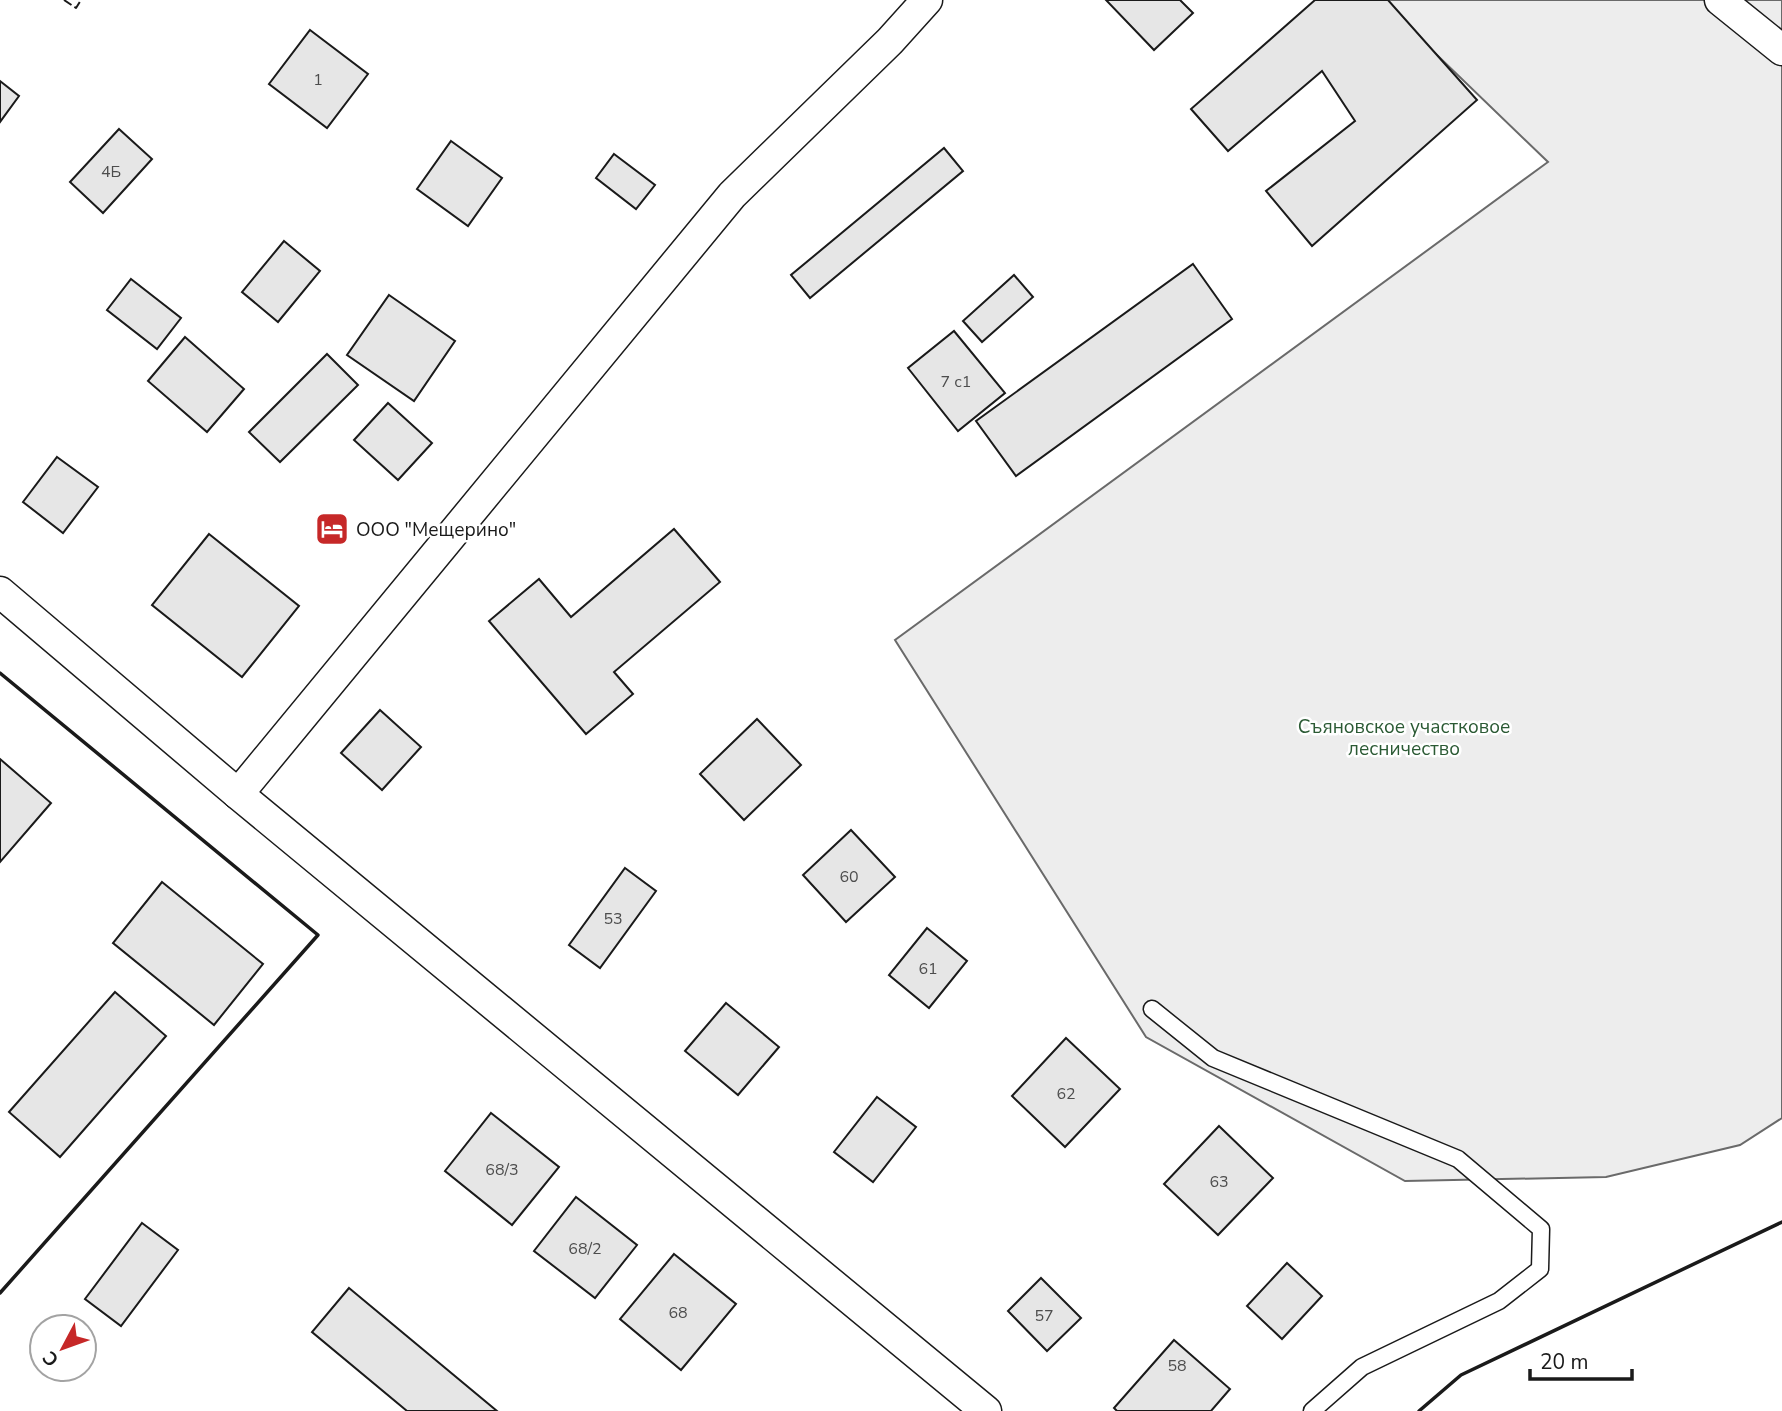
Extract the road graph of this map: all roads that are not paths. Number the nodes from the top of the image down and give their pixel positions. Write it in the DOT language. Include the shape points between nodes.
graph roads {
  1 [pos="928,0"];
  2 [pos="1720,0"];
  3 [pos="1782,50"];
  4 [pos="0,592"];
  5 [pos="238,794"];
  6 [pos="1152,1009"];
  7 [pos="986,1411"];
  8 [pos="1312,1411"];
  1 -- 5 [label="street" via="732,195"];
  2 -- 3 [label="street"];
  4 -- 5 [label="street"];
  5 -- 7 [label="street"];
  6 -- 8 [label="lane" via="1213,1058 1458,1159 1541,1229 1540,1269 1499,1301 1362,1367"];
}
